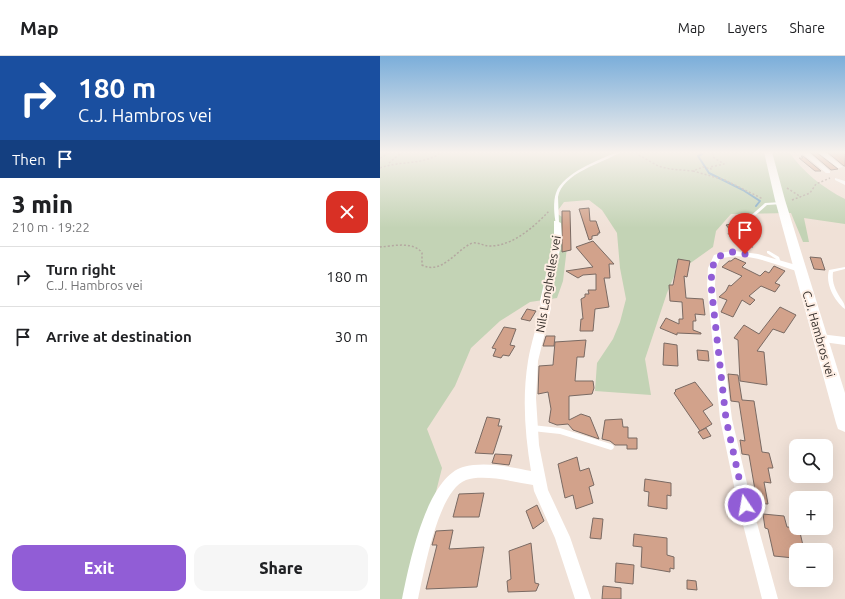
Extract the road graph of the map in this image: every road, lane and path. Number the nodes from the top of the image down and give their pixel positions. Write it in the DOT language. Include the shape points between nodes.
graph roads {
  1 [pos="571,177"];
  2 [pos="716,177"];
  3 [pos="774,177"];
  4 [pos="835,178"];
  5 [pos="845,183"];
  6 [pos="782,185"];
  7 [pos="801,197"];
  8 [pos="780,202"];
  9 [pos="557,209"];
  10 [pos="750,218"];
  11 [pos="557,223"];
  12 [pos="728,233"];
  13 [pos="380,247"];
  14 [pos="768,252"];
  15 [pos="779,263"];
  16 [pos="845,268"];
  17 [pos="800,269"];
  18 [pos="845,308"];
  19 [pos="820,338"];
  20 [pos="845,341"];
  21 [pos="845,423"];
  22 [pos="531,428"];
  23 [pos="611,447"];
  24 [pos="538,479"];
  25 [pos="410,599"];
  26 [pos="583,599"];
  27 [pos="770,599"];
  1 -- 9 [label="lane, Nils Langhelles vei" via="560,187 557,194"];
  2 -- 8 [label="path"];
  3 -- 8 [label="main road, C.J. Hambros vei"];
  4 -- 5 [label="street"];
  4 -- 7 [label="path" via="817,183 812,191"];
  6 -- 7 [label="path"];
  7 -- 8 [label="path"];
  8 -- 10 [label="lane" via="764,205"];
  8 -- 17 [label="main road, C.J. Hambros vei"];
  9 -- 11 [label="lane, Nils Langhelles vei"];
  9 -- 13 [label="path" via="550,210 537,225 505,242 491,246 472,243 438,268 430,269 422,265 422,253 413,246"];
  11 -- 22 [label="street, Nils Langhelles vei" via="558,239 545,301 546,308 533,361"];
  12 -- 14 [label="path" via="733,240"];
  14 -- 15 [label="lane" via="778,258"];
  15 -- 17 [label="street"];
  15 -- 27 [label="street" via="732,252 717,257 711,275 726,419"];
  16 -- 18 [label="lane" via="831,271 830,276 832,287"];
  17 -- 19 [label="main road, C.J. Hambros vei"];
  19 -- 20 [label="street"];
  19 -- 21 [label="main road, C.J. Hambros vei"];
  22 -- 23 [label="lane" via="560,431"];
  22 -- 24 [label="street, Nils Langhelles vei"];
  24 -- 25 [label="street" via="496,473 468,472 456,476 448,484 430,520"];
  24 -- 26 [label="street, Nils Langhelles vei" via="562,537"];
}
